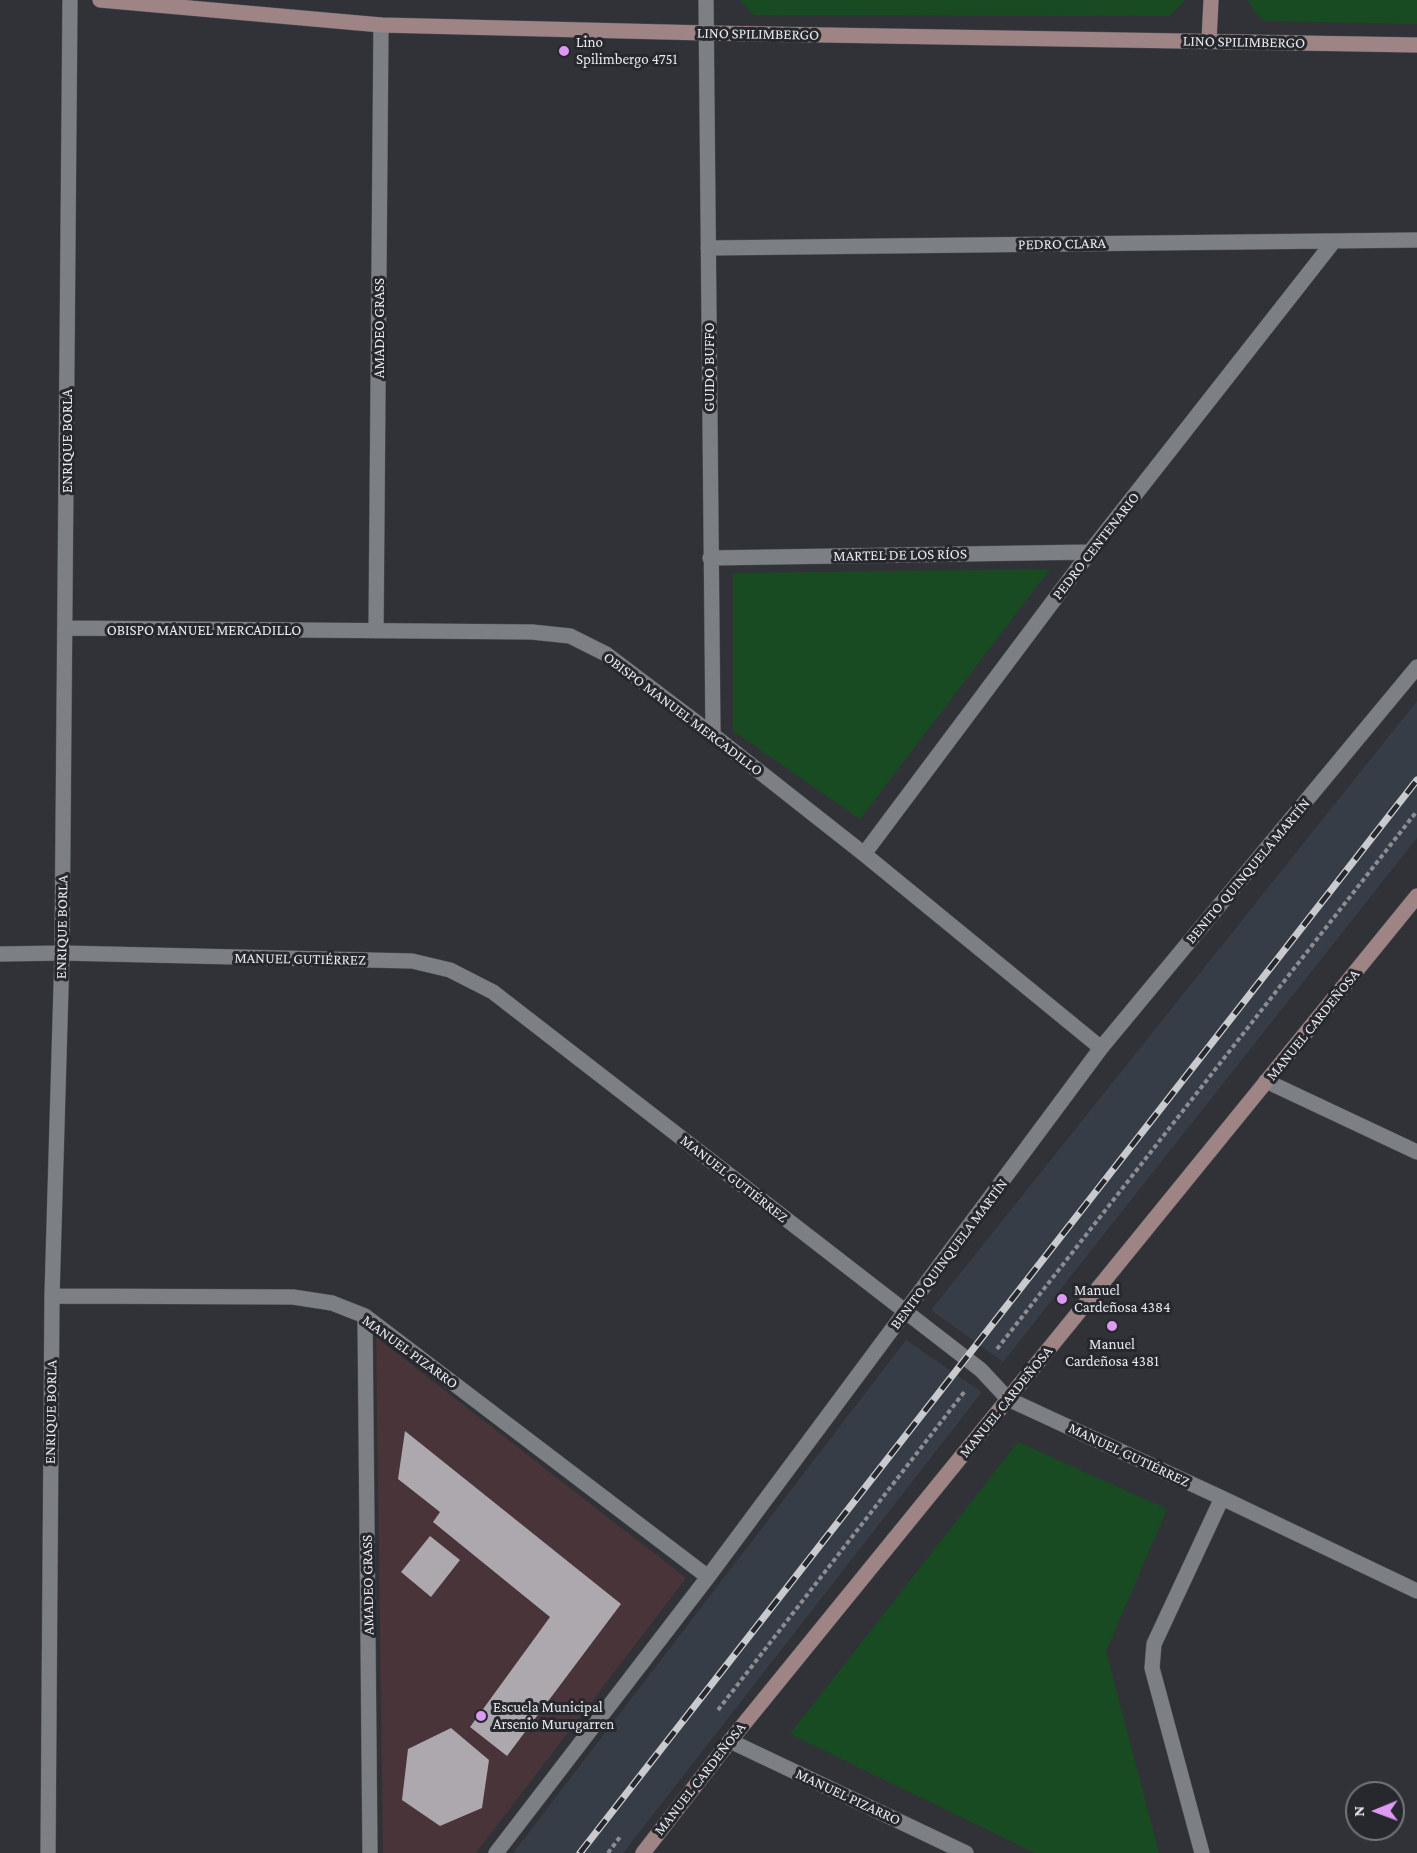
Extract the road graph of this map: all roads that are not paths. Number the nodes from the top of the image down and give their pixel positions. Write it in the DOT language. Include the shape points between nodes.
graph roads {
  1 [pos="70,0"];
  2 [pos="100,0"];
  3 [pos="705,0"];
  4 [pos="1211,0"];
  5 [pos="381,25"];
  6 [pos="706,33"];
  7 [pos="1209,41"];
  8 [pos="1417,45"];
  9 [pos="1417,240"];
  10 [pos="1334,241"];
  11 [pos="708,248"];
  12 [pos="1090,552"];
  13 [pos="710,558"];
  14 [pos="65,628"];
  15 [pos="376,631"];
  16 [pos="1417,667"];
  17 [pos="713,735"];
  18 [pos="864,854"];
  19 [pos="1417,896"];
  20 [pos="62,953"];
  21 [pos="0,954"];
  22 [pos="1101,1048"];
  23 [pos="1266,1082"];
  24 [pos="1417,1152"];
  25 [pos="52,1296"];
  26 [pos="905,1312"];
  27 [pos="366,1316"];
  28 [pos="1008,1399"];
  29 [pos="1222,1498"];
  30 [pos="708,1577"];
  31 [pos="1417,1591"];
  32 [pos="730,1740"];
  33 [pos="48,1853"];
  34 [pos="370,1853"];
  35 [pos="496,1853"];
  36 [pos="643,1853"];
  37 [pos="966,1853"];
  38 [pos="1203,1853"];
  1 -- 14 [label="street, ENRIQUE BORLA"];
  2 -- 5 [label="main road, LINO SPILIMBERGO"];
  3 -- 6 [label="street, GUIDO BUFFO"];
  4 -- 7 [label="main road"];
  5 -- 6 [label="main road, LINO SPILIMBERGO"];
  5 -- 15 [label="street, AMADEO GRASS"];
  6 -- 7 [label="main road, LINO SPILIMBERGO"];
  6 -- 11 [label="street, GUIDO BUFFO"];
  7 -- 8 [label="main road, LINO SPILIMBERGO"];
  9 -- 10 [label="street, PEDRO CLARA"];
  10 -- 11 [label="street, PEDRO CLARA"];
  10 -- 12 [label="street, PEDRO CENTENARIO"];
  11 -- 13 [label="street, GUIDO BUFFO"];
  12 -- 13 [label="street, MARTEL DE LOS RÍOS"];
  12 -- 18 [label="street, PEDRO CENTENARIO"];
  13 -- 17 [label="street, GUIDO BUFFO"];
  14 -- 15 [label="street, OBISPO MANUEL MERCADILLO"];
  14 -- 20 [label="street, ENRIQUE BORLA"];
  15 -- 17 [label="street, OBISPO MANUEL MERCADILLO" via="532,632 570,636 606,654"];
  16 -- 22 [label="street, BENITO QUINQUELA MARTÍN"];
  17 -- 18 [label="street, OBISPO MANUEL MERCADILLO"];
  18 -- 22 [label="street, OBISPO MANUEL MERCADILLO"];
  19 -- 23 [label="main road, MANUEL CARDEÑOSA"];
  20 -- 21 [label="street, MANUEL GUTIÉRREZ"];
  20 -- 25 [label="street, ENRIQUE BORLA"];
  20 -- 26 [label="street, MANUEL GUTIÉRREZ" via="412,962 450,970 494,992"];
  22 -- 26 [label="street, BENITO QUINQUELA MARTÍN"];
  23 -- 24 [label="street"];
  23 -- 28 [label="main road, MANUEL CARDEÑOSA"];
  25 -- 27 [label="street, MANUEL PIZARRO" via="293,1297 332,1303"];
  25 -- 33 [label="street, ENRIQUE BORLA"];
  26 -- 28 [label="street, MANUEL GUTIÉRREZ" via="981,1370"];
  26 -- 30 [label="street, BENITO QUINQUELA MARTÍN"];
  27 -- 30 [label="street, MANUEL PIZARRO"];
  27 -- 34 [label="street, AMADEO GRASS"];
  28 -- 29 [label="street, MANUEL GUTIÉRREZ"];
  28 -- 32 [label="main road, MANUEL CARDEÑOSA"];
  29 -- 31 [label="street, MANUEL GUTIÉRREZ"];
  29 -- 38 [label="street" via="1154,1644 1152,1668"];
  30 -- 35 [label="street, BENITO QUINQUELA MARTÍN"];
  32 -- 36 [label="main road, MANUEL CARDEÑOSA"];
  32 -- 37 [label="street, MANUEL PIZARRO"];
}
